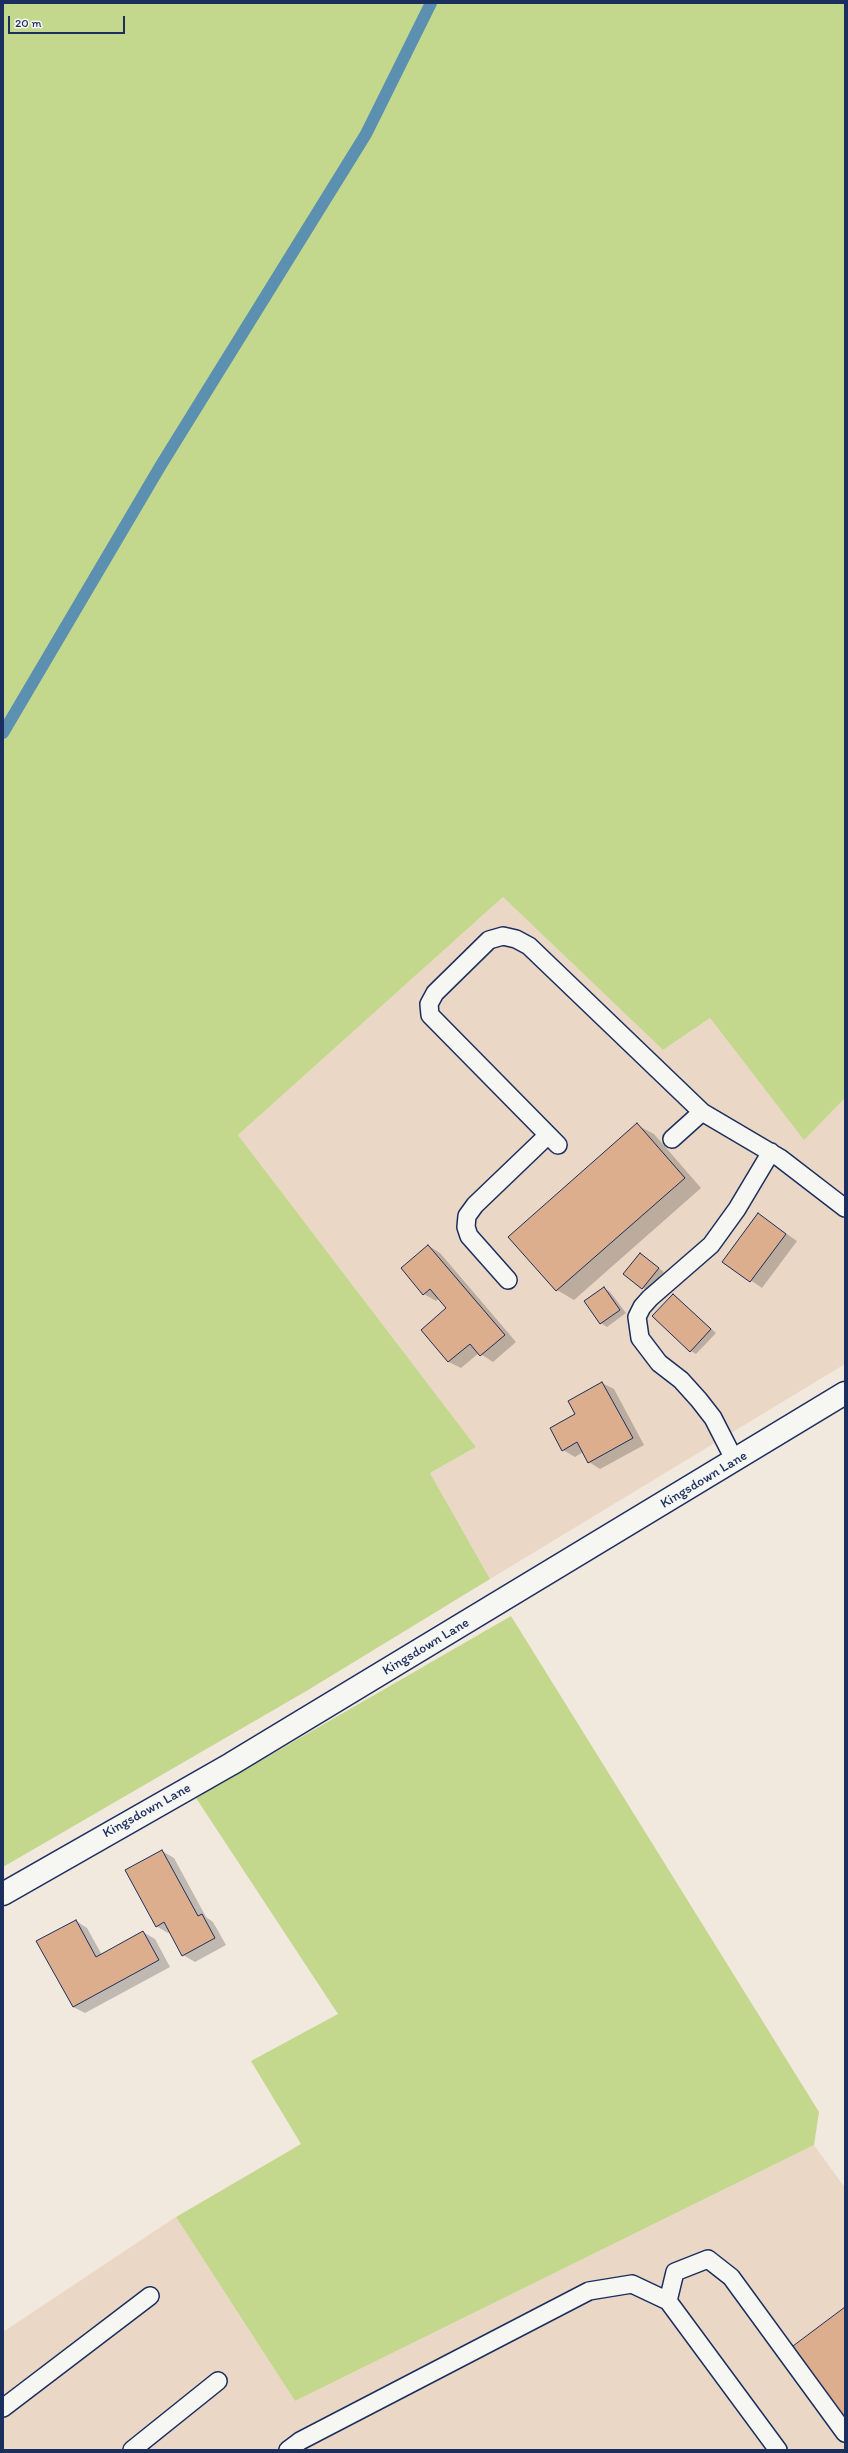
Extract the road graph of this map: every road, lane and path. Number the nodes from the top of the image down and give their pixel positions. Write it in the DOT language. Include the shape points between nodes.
graph roads {
  1 [pos="702,1112"];
  2 [pos="672,1139"];
  3 [pos="770,1152"];
  4 [pos="845,1208"];
  5 [pos="508,1280"];
  6 [pos="845,1393"];
  7 [pos="735,1461"];
  8 [pos="3,1894"];
  9 [pos="150,2296"];
  10 [pos="668,2301"];
  11 [pos="218,2381"];
  12 [pos="3,2408"];
  13 [pos="845,2433"];
  14 [pos="132,2450"];
  15 [pos="288,2450"];
  16 [pos="778,2450"];
  1 -- 2 [label="lane"];
  1 -- 3 [label="lane"];
  1 -- 5 [label="lane" via="529,946 503,936 489,940 435,993 429,1004 430,1015 553,1140 475,1205 467,1216 466,1227 469,1236"];
  3 -- 4 [label="lane"];
  3 -- 7 [label="lane" via="737,1209 710,1244 650,1298 637,1317 640,1338 659,1363 699,1400 712,1418"];
  6 -- 7 [label="street, Kingsdown Lane"];
  7 -- 8 [label="street, Kingsdown Lane" via="231,1764"];
  9 -- 12 [label="lane"];
  10 -- 13 [label="lane" via="675,2272 708,2259 731,2277"];
  10 -- 15 [label="lane" via="632,2284 589,2291 300,2441"];
  10 -- 16 [label="lane"];
  11 -- 14 [label="lane"];
}
